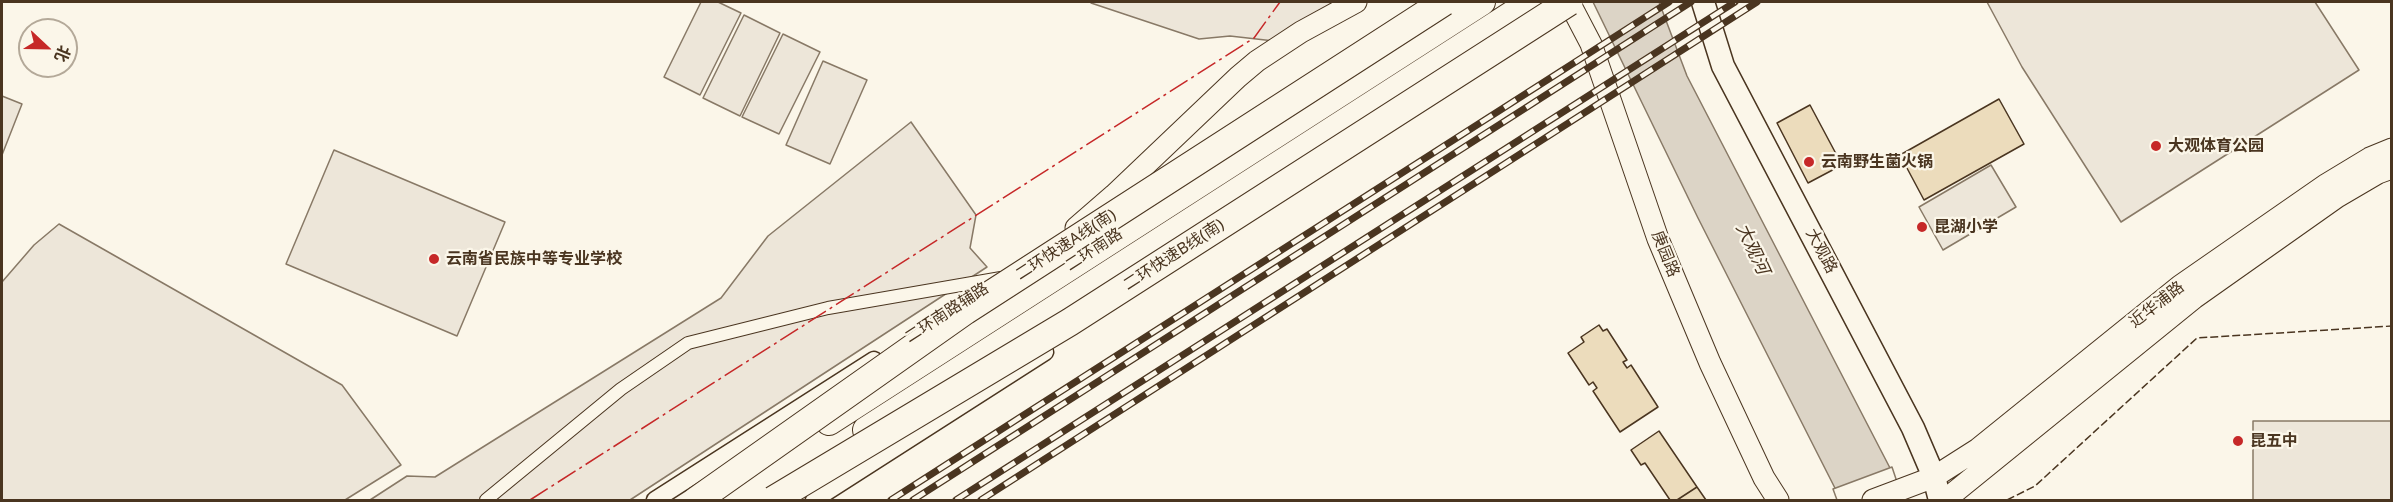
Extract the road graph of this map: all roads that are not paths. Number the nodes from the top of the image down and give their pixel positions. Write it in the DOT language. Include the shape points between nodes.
graph roads {
  1 [pos="1356,2"];
  2 [pos="1444,2"];
  3 [pos="1482,2"];
  4 [pos="1569,2"];
  5 [pos="1702,2"];
  6 [pos="1529,3"];
  7 [pos="1343,91"];
  8 [pos="1358,113"];
  9 [pos="2391,149"];
  10 [pos="2391,168"];
  11 [pos="1051,247"];
  12 [pos="1001,278"];
  13 [pos="1934,477"];
  14 [pos="486,501"];
  15 [pos="655,501"];
  16 [pos="697,501"];
  17 [pos="708,501"];
  18 [pos="758,501"];
  19 [pos="773,501"];
  20 [pos="814,501"];
  21 [pos="1778,501"];
  22 [pos="1873,501"];
  23 [pos="1940,501"];
  24 [pos="1945,501"];
  1 -- 11 [label="street" via="1257,61 1114,195"];
  2 -- 16 [label="highway, 二环快速A线(南), bridge" via="981,300"];
  3 -- 7 [label="main road, 二环南路"];
  4 -- 19 [label="highway, 二环快速B线(南), bridge" via="1070,322"];
  4 -- 21 [label="street, 庚园路" via="1591,44 1658,239 1715,374"];
  5 -- 13 [label="main road, 大观路" via="1723,66 1868,339"];
  6 -- 8 [label="main road, 二环南路"];
  7 -- 11 [label="street, 二环南路辅路" via="1182,173"];
  7 -- 17 [label="main road, 二环南路"];
  8 -- 18 [label="main road, 二环南路"];
  8 -- 20 [label="street" via="1123,300"];
  9 -- 13 [label="street, 近华浦路" via="2327,184 2180,286 1978,449"];
  10 -- 24 [label="street, 近华浦路" via="2337,197 2194,298"];
  11 -- 12 [label="street, 二环南路辅路"];
  12 -- 14 [label="street" via="828,308 688,343 621,389"];
  12 -- 15 [label="street, 二环南路辅路"];
  13 -- 22 [label="street, 近华浦路"];
  13 -- 23 [label="main road, 大观路"];
}
